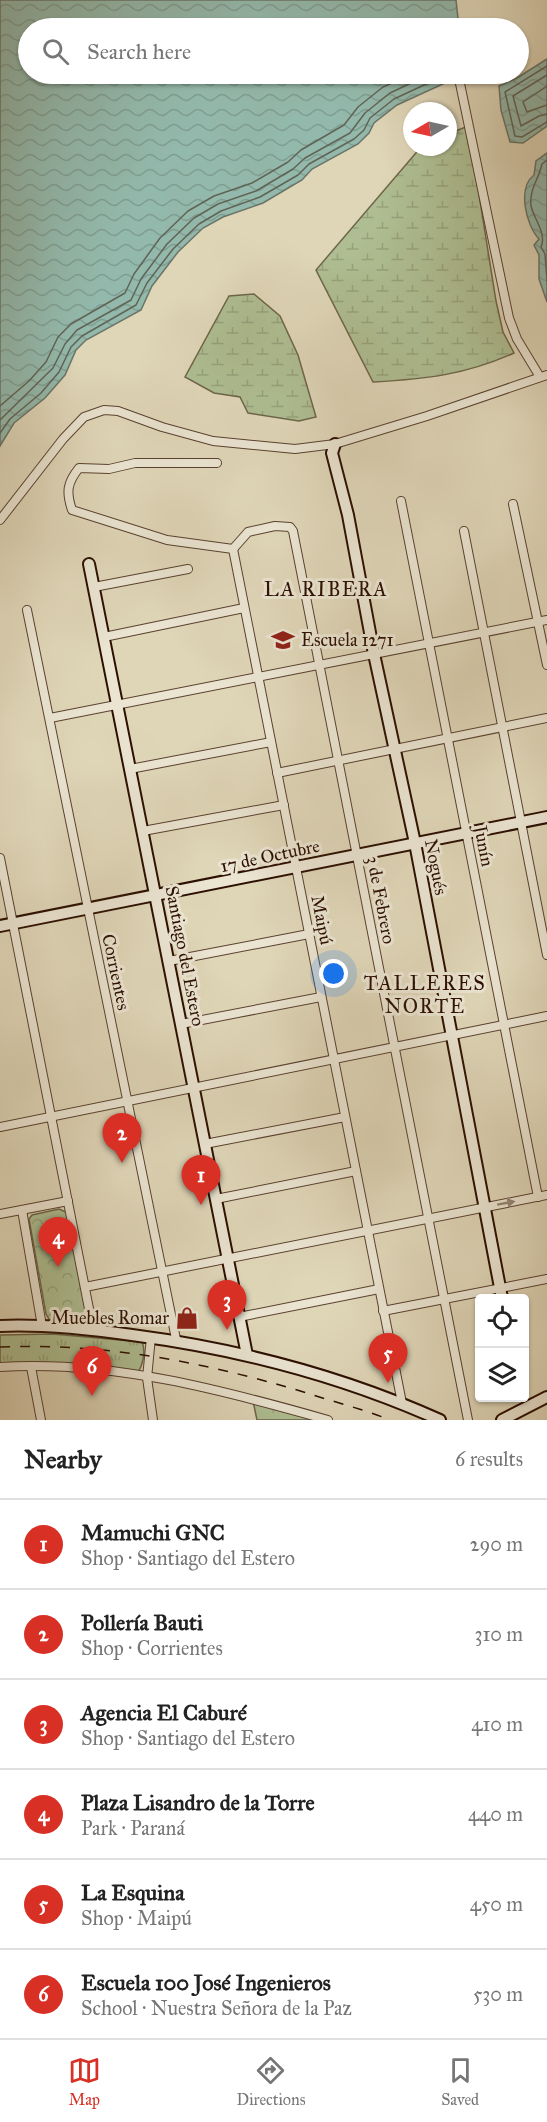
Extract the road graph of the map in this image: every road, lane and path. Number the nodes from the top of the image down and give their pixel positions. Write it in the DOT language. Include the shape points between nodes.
graph roads {
  1 [pos="460,84"];
  2 [pos="544,376"];
  3 [pos="334,444"];
  4 [pos="217,463"];
  5 [pos="401,501"];
  6 [pos="513,504"];
  7 [pos="0,520"];
  8 [pos="464,531"];
  9 [pos="233,549"];
  10 [pos="89,564"];
  11 [pos="188,569"];
  12 [pos="94,587"];
  13 [pos="244,608"];
  14 [pos="27,610"];
  15 [pos="543,621"];
  16 [pos="484,633"];
  17 [pos="104,637"];
  18 [pos="428,644"];
  19 [pos="374,654"];
  20 [pos="319,665"];
  21 [pos="547,665"];
  22 [pos="258,677"];
  23 [pos="118,705"];
  24 [pos="50,718"];
  25 [pos="547,718"];
  26 [pos="502,727"];
  27 [pos="447,738"];
  28 [pos="271,742"];
  29 [pos="395,749"];
  30 [pos="338,760"];
  31 [pos="130,769"];
  32 [pos="277,772"];
  33 [pos="284,805"];
  34 [pos="547,817"];
  35 [pos="521,822"];
  36 [pos="143,831"];
  37 [pos="466,833"];
  38 [pos="415,843"];
  39 [pos="357,855"];
  40 [pos="0,858"];
  41 [pos="296,867"];
  42 [pos="156,897"];
  43 [pos="88,909"];
  44 [pos="13,923"];
  45 [pos="0,926"];
  46 [pos="309,934"];
  47 [pos="547,955"];
  48 [pos="169,961"];
  49 [pos="321,997"];
  50 [pos="547,1016"];
  51 [pos="182,1024"];
  52 [pos="504,1025"];
  53 [pos="451,1035"];
  54 [pos="394,1047"];
  55 [pos="334,1059"];
  56 [pos="194,1088"];
  57 [pos="127,1101"];
  58 [pos="51,1117"];
  59 [pos="345,1117"];
  60 [pos="0,1127"];
  61 [pos="205,1144"];
  62 [pos="356,1171"];
  63 [pos="543,1196"];
  64 [pos="216,1199"];
  65 [pos="68,1201"];
  66 [pos="485,1207"];
  67 [pos="22,1210"];
  68 [pos="0,1214"];
  69 [pos="428,1217"];
  70 [pos="367,1229"];
  71 [pos="228,1258"];
  72 [pos="162,1273"];
  73 [pos="547,1279"];
  74 [pos="85,1287"];
  75 [pos="379,1289"];
  76 [pos="501,1293"];
  77 [pos="445,1299"];
  78 [pos="383,1311"];
  79 [pos="239,1317"];
  80 [pos="0,1326"];
  81 [pos="42,1326"];
  82 [pos="93,1329"];
  83 [pos="151,1337"];
  84 [pos="176,1339"];
  85 [pos="247,1355"];
  86 [pos="0,1367"];
  87 [pos="31,1367"];
  88 [pos="147,1377"];
  89 [pos="547,1398"];
  90 [pos="402,1403"];
  91 [pos="528,1403"];
  92 [pos="41,1420"];
  93 [pos="153,1420"];
  94 [pos="326,1420"];
  95 [pos="440,1420"];
  96 [pos="468,1420"];
  97 [pos="502,1420"];
  1 -- 2 [label="street" via="509,318 517,339"];
  2 -- 3 [label="street"];
  3 -- 7 [label="street" via="295,449 213,441 104,410 84,417 63,439"];
  3 -- 19 [label="street, Nogués" via="332,453"];
  4 -- 9 [label="street" via="80,468 69,480 67,496 72,510 167,540"];
  5 -- 18 [label="street, Junín"];
  6 -- 15 [label="street"];
  8 -- 16 [label="street"];
  9 -- 13 [label="street, Maipú"];
  9 -- 20 [label="street, 3 de Febrero" via="248,532 290,527"];
  10 -- 12 [label="street, Santiago del Estero"];
  11 -- 12 [label="street"];
  12 -- 17 [label="street, Santiago del Estero"];
  13 -- 17 [label="street"];
  13 -- 22 [label="street, Maipú"];
  14 -- 24 [label="street, Corrientes"];
  15 -- 16 [label="street"];
  15 -- 21 [label="street"];
  16 -- 18 [label="street"];
  16 -- 26 [label="street"];
  17 -- 23 [label="street, Santiago del Estero"];
  18 -- 19 [label="street"];
  18 -- 27 [label="street, Junín"];
  19 -- 20 [label="street"];
  19 -- 29 [label="street, Nogués"];
  20 -- 22 [label="street"];
  20 -- 30 [label="street, 3 de Febrero"];
  22 -- 23 [label="street"];
  22 -- 28 [label="street, Maipú"];
  23 -- 24 [label="street"];
  23 -- 31 [label="street, Santiago del Estero"];
  24 -- 43 [label="street, Corrientes"];
  25 -- 26 [label="street"];
  26 -- 27 [label="street"];
  26 -- 35 [label="street"];
  27 -- 29 [label="street"];
  27 -- 37 [label="street, Junín"];
  28 -- 31 [label="street"];
  28 -- 32 [label="street, Maipú"];
  29 -- 30 [label="street"];
  29 -- 38 [label="street, Nogués"];
  30 -- 32 [label="street"];
  30 -- 39 [label="street, 3 de Febrero"];
  31 -- 36 [label="street, Santiago del Estero"];
  32 -- 33 [label="street, Maipú"];
  33 -- 36 [label="street"];
  33 -- 41 [label="street, Maipú"];
  34 -- 35 [label="street, 17 de Octubre"];
  35 -- 37 [label="street, 17 de Octubre"];
  35 -- 47 [label="street"];
  36 -- 42 [label="street, Santiago del Estero"];
  37 -- 38 [label="street, 17 de Octubre"];
  37 -- 52 [label="street, Junín"];
  38 -- 39 [label="street, 17 de Octubre"];
  38 -- 53 [label="street, Nogués"];
  39 -- 41 [label="street, 17 de Octubre"];
  39 -- 54 [label="street, 3 de Febrero"];
  40 -- 44 [label="street"];
  41 -- 42 [label="street, 17 de Octubre"];
  41 -- 46 [label="street, Maipú"];
  42 -- 43 [label="street, 17 de Octubre"];
  42 -- 48 [label="street, Santiago del Estero"];
  43 -- 44 [label="street, 17 de Octubre"];
  43 -- 57 [label="street, Corrientes"];
  44 -- 45 [label="street, 17 de Octubre"];
  44 -- 58 [label="street"];
  46 -- 48 [label="street"];
  46 -- 49 [label="street, Maipú"];
  48 -- 51 [label="street, Santiago del Estero"];
  49 -- 51 [label="street"];
  49 -- 55 [label="street, Maipú"];
  50 -- 52 [label="street"];
  51 -- 56 [label="street, Santiago del Estero"];
  52 -- 53 [label="street"];
  52 -- 63 [label="street, Junín"];
  53 -- 54 [label="street"];
  53 -- 66 [label="street, Nogués"];
  54 -- 55 [label="street"];
  54 -- 69 [label="street, 3 de Febrero"];
  55 -- 56 [label="street"];
  55 -- 59 [label="street, Maipú"];
  56 -- 57 [label="street"];
  56 -- 61 [label="street, Santiago del Estero"];
  57 -- 58 [label="street"];
  57 -- 72 [label="street, Corrientes"];
  58 -- 60 [label="street"];
  58 -- 65 [label="street"];
  59 -- 61 [label="street"];
  59 -- 62 [label="street, Maipú"];
  61 -- 64 [label="street, Santiago del Estero"];
  62 -- 64 [label="street"];
  62 -- 70 [label="street, Maipú"];
  66 -- 63 [label="street, one-way"];
  64 -- 71 [label="street, Santiago del Estero"];
  65 -- 67 [label="street"];
  65 -- 74 [label="street"];
  66 -- 69 [label="street"];
  66 -- 76 [label="street, Nogués"];
  67 -- 68 [label="street"];
  67 -- 81 [label="street"];
  69 -- 70 [label="street"];
  69 -- 77 [label="street, 3 de Febrero"];
  70 -- 71 [label="street"];
  70 -- 75 [label="street, Maipú"];
  71 -- 72 [label="street"];
  71 -- 79 [label="street, Santiago del Estero"];
  72 -- 74 [label="street"];
  72 -- 84 [label="street, Corrientes"];
  73 -- 76 [label="street"];
  74 -- 82 [label="street"];
  75 -- 78 [label="street, Maipú"];
  75 -- 79 [label="street"];
  76 -- 77 [label="street"];
  77 -- 78 [label="street"];
  77 -- 96 [label="street, 3 de Febrero"];
  78 -- 90 [label="street, Maipú"];
  79 -- 85 [label="street, Santiago del Estero"];
  80 -- 81 [label="street"];
  81 -- 82 [label="street"];
  82 -- 83 [label="street"];
  83 -- 84 [label="street"];
  83 -- 88 [label="street"];
  84 -- 85 [label="street"];
  85 -- 90 [label="street" via="298,1367"];
  86 -- 87 [label="street"];
  87 -- 88 [label="street"];
  87 -- 92 [label="street"];
  88 -- 93 [label="street"];
  88 -- 94 [label="street" via="201,1386"];
  89 -- 91 [label="street"];
  90 -- 95 [label="street"];
  91 -- 97 [label="street"];
}
